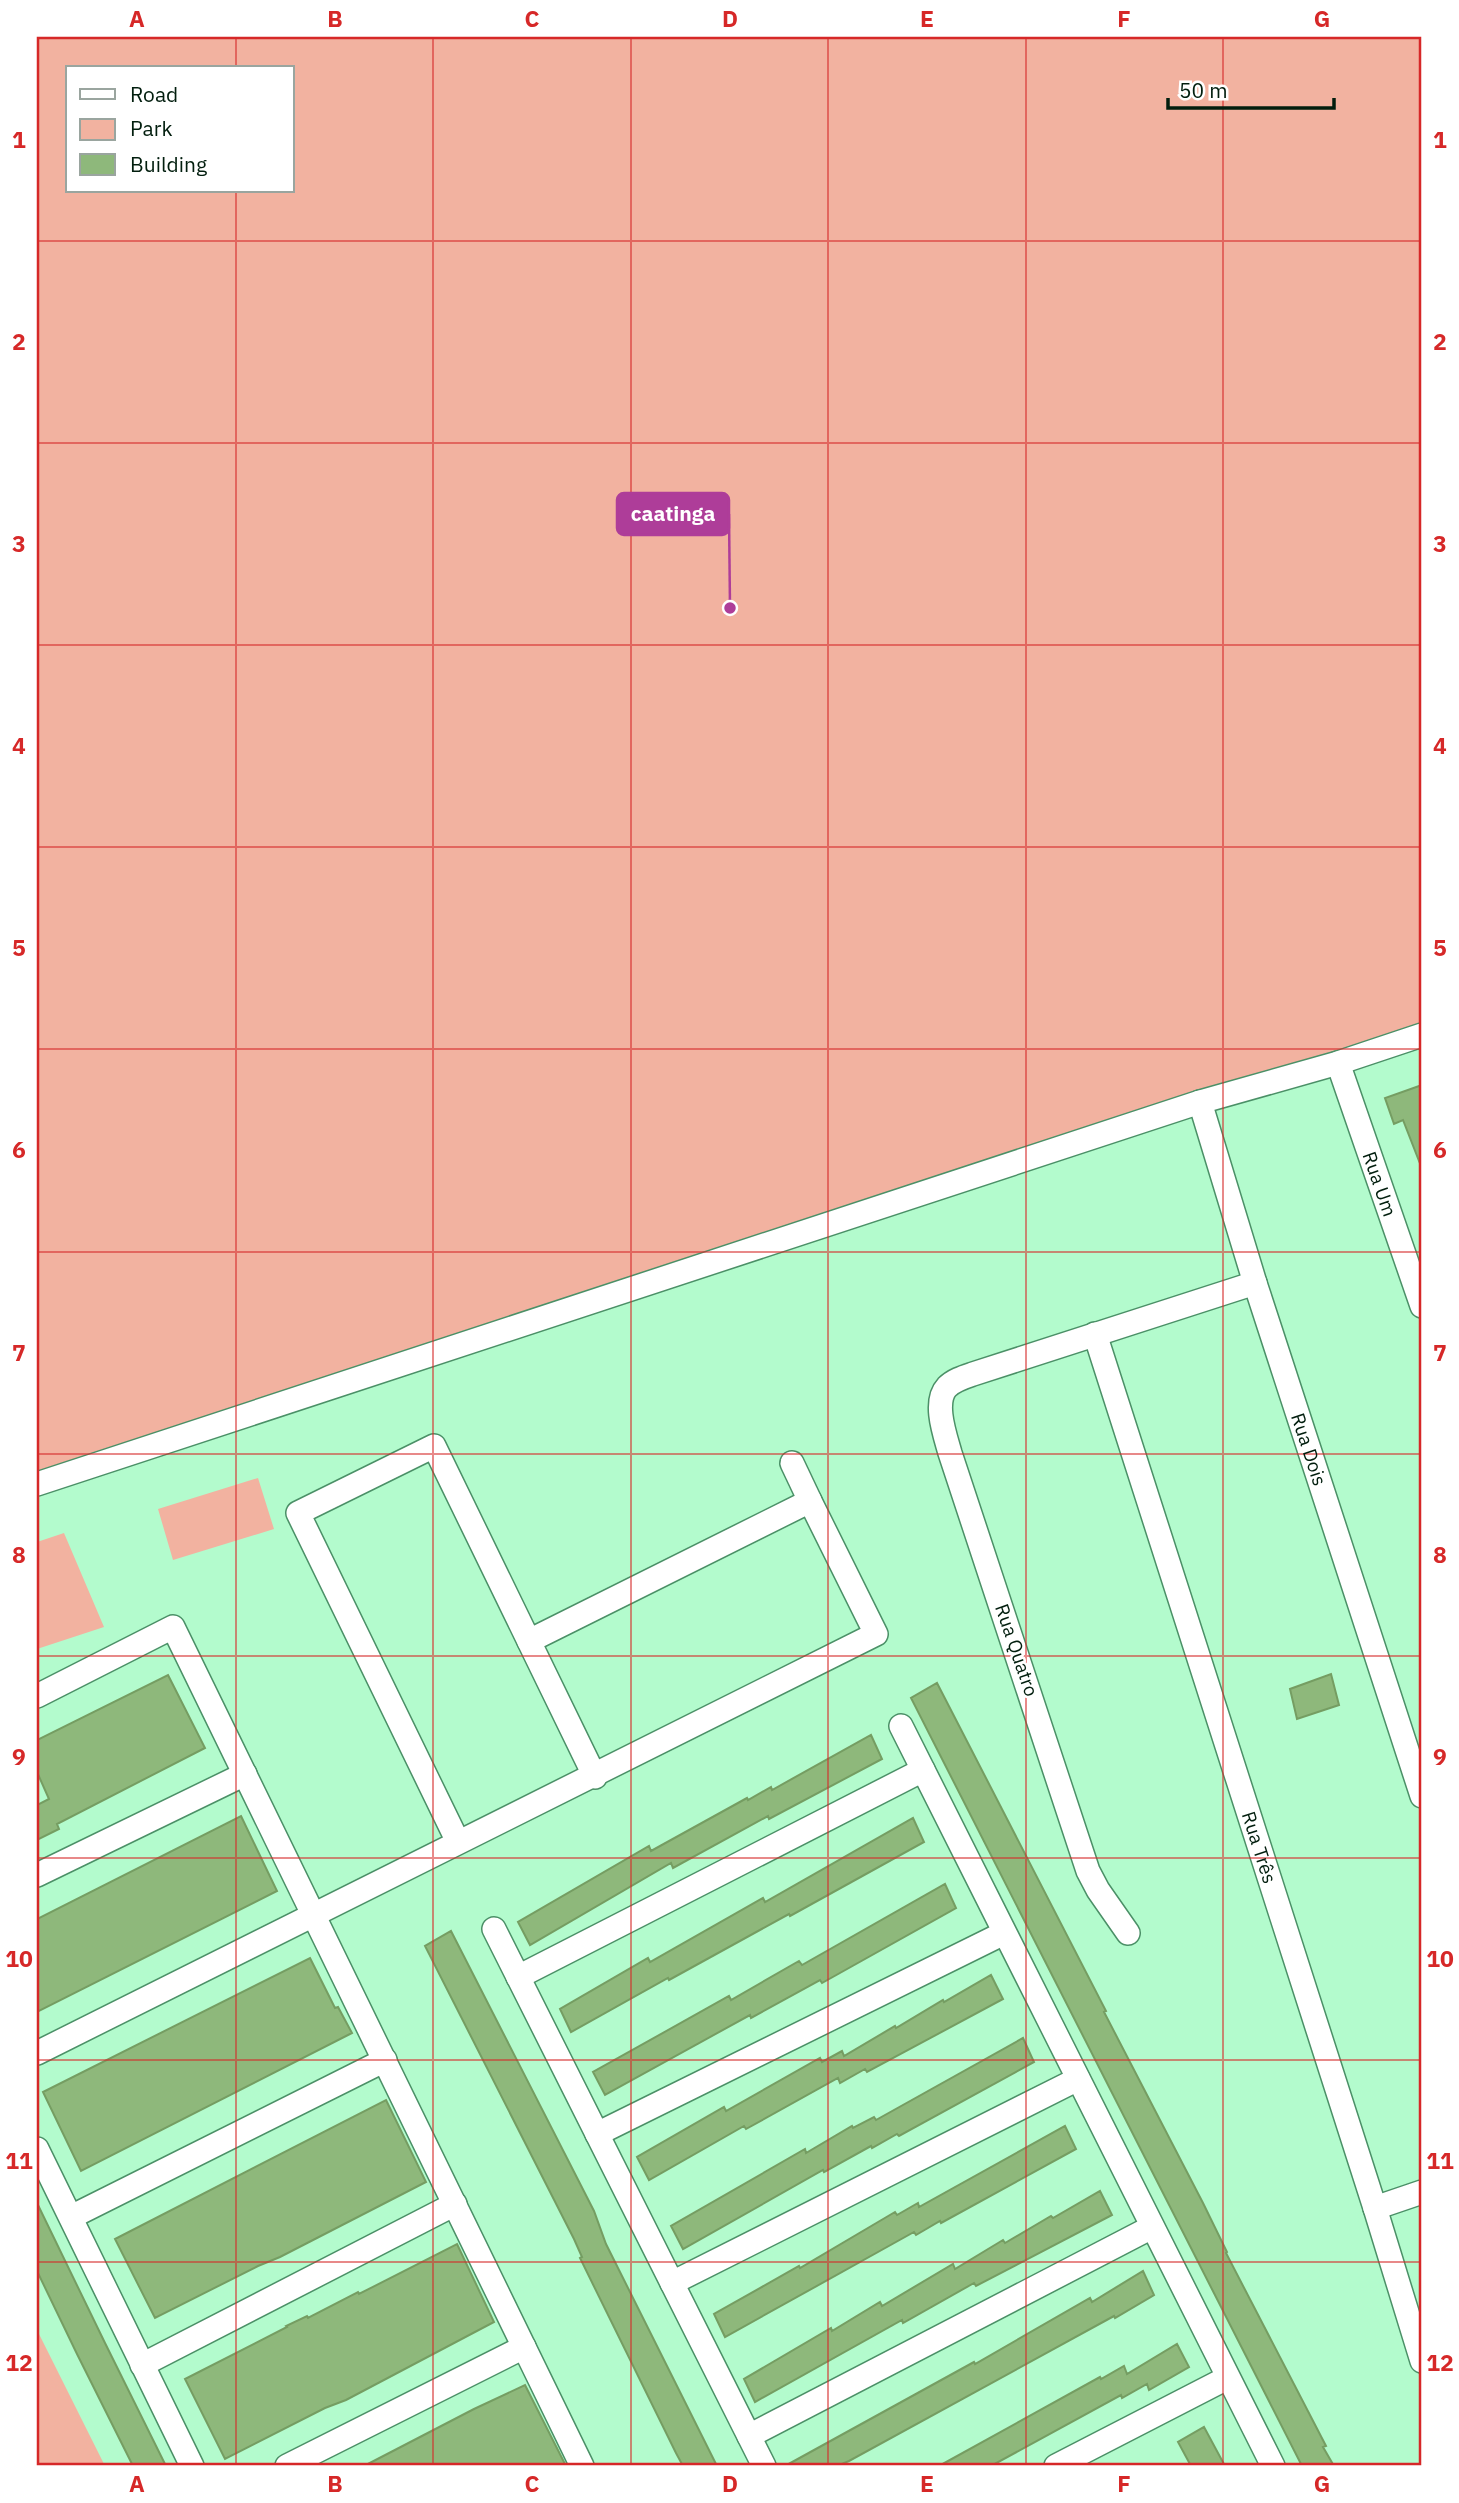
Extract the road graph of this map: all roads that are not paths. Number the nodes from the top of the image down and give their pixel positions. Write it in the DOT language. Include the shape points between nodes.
graph roads {
  1 [pos="1422,1035"];
  2 [pos="1338,1063"];
  3 [pos="1200,1102"];
  4 [pos="1255,1283"];
  5 [pos="1422,1306"];
  6 [pos="1095,1334"];
  7 [pos="792,1463"];
  8 [pos="37,1484"];
  9 [pos="810,1501"];
  10 [pos="529,1641"];
  11 [pos="37,1696"];
  12 [pos="901,1726"];
  13 [pos="923,1770"];
  14 [pos="246,1774"];
  15 [pos="595,1777"];
  16 [pos="1422,1796"];
  17 [pos="458,1842"];
  18 [pos="37,1875"];
  19 [pos="314,1913"];
  20 [pos="494,1929"];
  21 [pos="1004,1933"];
  22 [pos="1128,1933"];
  23 [pos="518,1977"];
  24 [pos="37,2053"];
  25 [pos="385,2060"];
  26 [pos="1077,2079"];
  27 [pos="597,2134"];
  28 [pos="37,2149"];
  29 [pos="1422,2192"];
  30 [pos="455,2204"];
  31 [pos="1375,2208"];
  32 [pos="71,2217"];
  33 [pos="1152,2227"];
  34 [pos="672,2283"];
  35 [pos="524,2347"];
  36 [pos="1422,2361"];
  37 [pos="142,2365"];
  38 [pos="1227,2378"];
  39 [pos="749,2436"];
  40 [pos="1083,2460"];
  41 [pos="192,2466"];
  42 [pos="287,2466"];
  43 [pos="582,2466"];
  44 [pos="764,2466"];
  45 [pos="1056,2466"];
  46 [pos="1273,2466"];
  1 -- 2 [label="street"];
  2 -- 3 [label="street"];
  2 -- 5 [label="street, Rua Um"];
  3 -- 4 [label="street, Rua Dois"];
  3 -- 8 [label="street"];
  4 -- 6 [label="street"];
  4 -- 16 [label="street, Rua Dois"];
  6 -- 22 [label="street, Rua Quatro" via="951,1384 943,1396 942,1416 950,1453 1088,1871"];
  6 -- 31 [label="street, Rua Três"];
  7 -- 9 [label="street"];
  9 -- 10 [label="street"];
  9 -- 15 [label="street" via="876,1634"];
  10 -- 15 [label="street"];
  10 -- 17 [label="street" via="434,1446 298,1513"];
  11 -- 14 [label="street" via="173,1628"];
  12 -- 13 [label="street"];
  13 -- 21 [label="street"];
  13 -- 23 [label="street"];
  14 -- 18 [label="street"];
  14 -- 19 [label="street"];
  15 -- 17 [label="street"];
  17 -- 19 [label="street"];
  19 -- 24 [label="street"];
  19 -- 25 [label="street"];
  20 -- 23 [label="street"];
  21 -- 26 [label="street"];
  21 -- 27 [label="street"];
  23 -- 27 [label="street"];
  25 -- 30 [label="street"];
  25 -- 32 [label="street"];
  26 -- 33 [label="street"];
  26 -- 34 [label="street"];
  27 -- 34 [label="street"];
  28 -- 32 [label="street"];
  29 -- 31 [label="street"];
  30 -- 35 [label="street"];
  30 -- 37 [label="street"];
  31 -- 36 [label="street, Rua Três"];
  32 -- 37 [label="street"];
  33 -- 38 [label="street"];
  33 -- 39 [label="street"];
  34 -- 39 [label="street"];
  35 -- 42 [label="street"];
  35 -- 43 [label="street"];
  37 -- 41 [label="street"];
  38 -- 40 [label="street"];
  38 -- 46 [label="street"];
  39 -- 44 [label="street"];
  40 -- 45 [label="street"];
}
